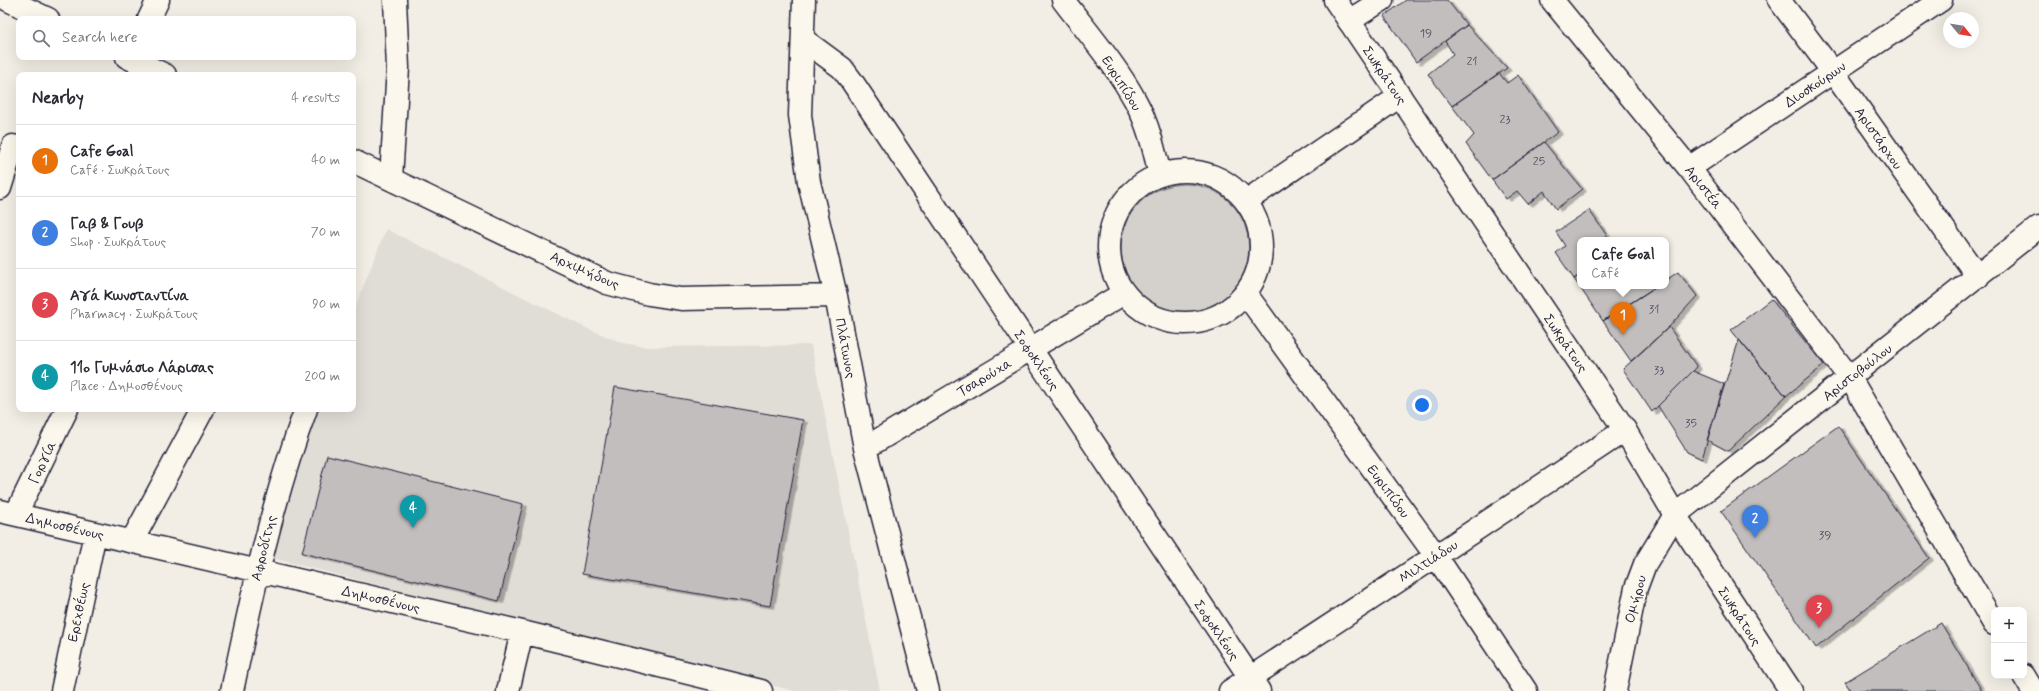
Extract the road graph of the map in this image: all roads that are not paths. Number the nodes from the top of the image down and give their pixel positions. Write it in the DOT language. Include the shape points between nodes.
graph roads {
  1 [pos="8,0"];
  2 [pos="158,0"];
  3 [pos="395,0"];
  4 [pos="804,0"];
  5 [pos="1063,0"];
  6 [pos="1335,0"];
  7 [pos="1382,0"];
  8 [pos="1552,0"];
  9 [pos="1779,0"];
  10 [pos="1941,0"];
  11 [pos="42,16"];
  12 [pos="150,16"];
  13 [pos="1349,21"];
  14 [pos="804,40"];
  15 [pos="134,60"];
  16 [pos="159,72"];
  17 [pos="1833,72"];
  18 [pos="1400,96"];
  19 [pos="11,144"];
  20 [pos="356,162"];
  21 [pos="1689,168"];
  22 [pos="1160,175"];
  23 [pos="391,178"];
  24 [pos="0,188"];
  25 [pos="1246,201"];
  26 [pos="2039,227"];
  27 [pos="1978,276"];
  28 [pos="1124,293"];
  29 [pos="1246,294"];
  30 [pos="836,296"];
  31 [pos="1030,350"];
  32 [pos="1850,378"];
  33 [pos="65,412"];
  34 [pos="201,412"];
  35 [pos="305,412"];
  36 [pos="1625,430"];
  37 [pos="865,448"];
  38 [pos="8,513"];
  39 [pos="1675,515"];
  40 [pos="95,533"];
  41 [pos="132,541"];
  42 [pos="1436,556"];
  43 [pos="257,570"];
  44 [pos="1991,619"];
  45 [pos="522,632"];
  46 [pos="2026,679"];
  47 [pos="1254,685"];
  48 [pos="62,691"];
  49 [pos="232,691"];
  50 [pos="508,691"];
  51 [pos="761,691"];
  52 [pos="928,691"];
  53 [pos="1230,691"];
  54 [pos="1526,691"];
  55 [pos="1614,691"];
  56 [pos="1791,691"];
  57 [pos="2033,691"];
  1 -- 11 [label="street"];
  2 -- 12 [label="street"];
  3 -- 23 [label="street" via="398,68"];
  4 -- 14 [label="street, Πλάτωνος"];
  5 -- 22 [label="street, Ευριπίδου" via="1120,75 1135,101 1152,141"];
  6 -- 13 [label="street, Σωκράτους"];
  7 -- 13 [label="street"];
  8 -- 21 [label="street, Αριστέα"];
  9 -- 17 [label="street, Αριστάρχου"];
  10 -- 17 [label="street, Διοσκούρων"];
  13 -- 18 [label="street, Σωκράτους"];
  14 -- 30 [label="street, Πλάτωνος" via="800,115 802,141"];
  14 -- 31 [label="street, Σοφοκλέους" via="842,68"];
  15 -- 16 [label="street"];
  17 -- 21 [label="street, Διοσκούρων"];
  17 -- 27 [label="street, Αριστάρχου"];
  18 -- 25 [label="street"];
  18 -- 36 [label="street, Σωκράτους"];
  19 -- 24 [label="street"];
  20 -- 23 [label="street, Αρχιμήδους"];
  21 -- 32 [label="street, Αριστέα"];
  22 -- 25 [label="street" via="1187,171 1209,174 1229,185"];
  22 -- 28 [label="street" via="1144,183 1128,197 1116,214 1110,234 1109,255 1114,275"];
  23 -- 30 [label="street, Αρχιμήδους" via="626,289 681,299"];
  25 -- 29 [label="street" via="1256,220 1261,240 1260,262"];
  26 -- 27 [label="street, Αριστοβούλου"];
  27 -- 32 [label="street, Αριστοβούλου"];
  28 -- 29 [label="street" via="1143,311 1167,322 1194,323 1219,316"];
  28 -- 31 [label="street, Τσαρούχα"];
  29 -- 42 [label="street, Ευριπίδου"];
  30 -- 37 [label="street, Πλάτωνος"];
  31 -- 37 [label="street, Τσαρούχα"];
  31 -- 47 [label="street, Σοφοκλέους"];
  32 -- 39 [label="street, Αριστοβούλου"];
  32 -- 44 [label="street, Αριστέα"];
  33 -- 38 [label="street, Γοργία"];
  34 -- 41 [label="street"];
  35 -- 43 [label="street, Αφροδίτης" via="276,498"];
  36 -- 39 [label="street, Σωκράτους"];
  36 -- 42 [label="street, Μιλτιάδου"];
  37 -- 52 [label="street, Πλάτωνος"];
  38 -- 40 [label="street, Δημοσθένους"];
  39 -- 55 [label="street, Ομήρου" via="1645,564 1636,588"];
  39 -- 56 [label="street, Σωκράτους"];
  40 -- 41 [label="street, Δημοσθένους"];
  40 -- 48 [label="street, Ερεχθέως"];
  41 -- 43 [label="street, Δημοσθένους"];
  42 -- 47 [label="street, Μιλτιάδου"];
  42 -- 54 [label="street, Ευριπίδου"];
  43 -- 45 [label="street, Δημοσθένους"];
  43 -- 49 [label="street, Αφροδίτης"];
  45 -- 50 [label="street"];
  45 -- 51 [label="street, Δημοσθένους"];
  46 -- 57 [label="street"];
  47 -- 53 [label="street, Μιλτιάδου"];
}
